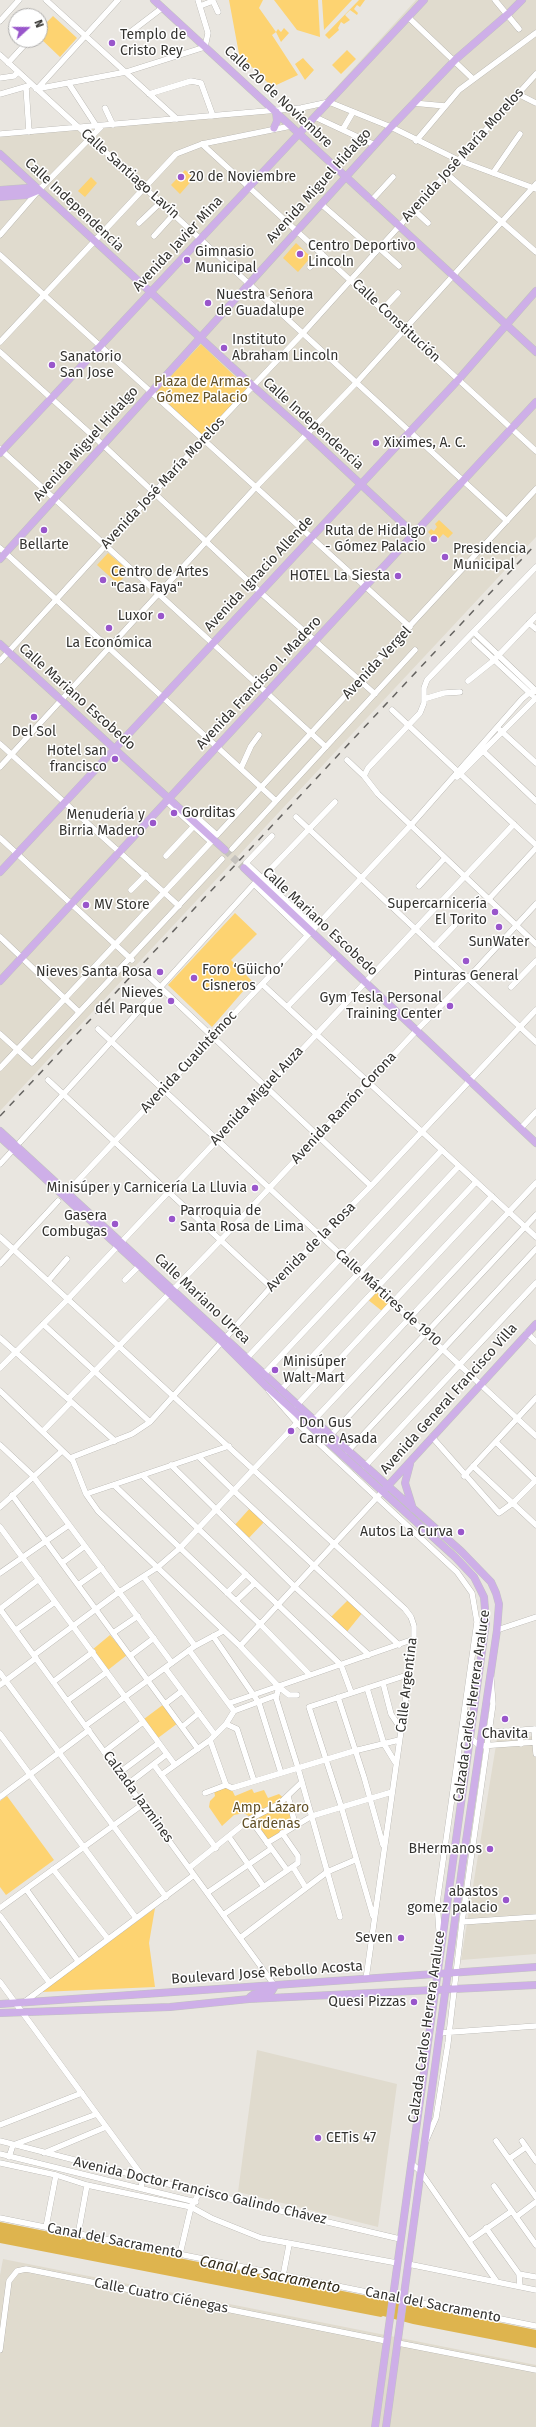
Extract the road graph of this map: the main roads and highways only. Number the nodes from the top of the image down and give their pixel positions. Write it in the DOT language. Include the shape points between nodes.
graph roads {
  1 [pos="154,0"];
  2 [pos="424,0"];
  3 [pos="522,0"];
  4 [pos="275,111"];
  5 [pos="274,128"];
  6 [pos="299,134"];
  7 [pos="0,154"];
  8 [pos="346,178"];
  9 [pos="0,190"];
  10 [pos="39,190"];
  11 [pos="0,197"];
  12 [pos="536,291"];
  13 [pos="150,292"];
  14 [pos="505,324"];
  15 [pos="200,337"];
  16 [pos="536,352"];
  17 [pos="536,402"];
  18 [pos="1,451"];
  19 [pos="360,484"];
  20 [pos="414,534"];
  21 [pos="3,551"];
  22 [pos="0,559"];
  23 [pos="0,644"];
  24 [pos="116,750"];
  25 [pos="168,800"];
  26 [pos="228,850"];
  27 [pos="245,866"];
  28 [pos="0,872"];
  29 [pos="0,981"];
  30 [pos="0,1131"];
  31 [pos="0,1137"];
  32 [pos="536,1143"];
  33 [pos="119,1243"];
  34 [pos="536,1324"];
  35 [pos="223,1340"];
  36 [pos="414,1456"];
  37 [pos="387,1486"];
  38 [pos="382,1492"];
  39 [pos="413,1511"];
  40 [pos="473,1652"];
  41 [pos="481,1653"];
  42 [pos="536,1967"];
  43 [pos="447,1973"];
  44 [pos="437,1974"];
  45 [pos="536,1985"];
  46 [pos="275,1986"];
  47 [pos="435,1989"];
  48 [pos="445,1989"];
  49 [pos="194,1992"];
  50 [pos="249,1999"];
  51 [pos="0,2004"];
  52 [pos="164,2007"];
  53 [pos="0,2014"];
  54 [pos="383,2368"];
  55 [pos="394,2369"];
  56 [pos="375,2427"];
  57 [pos="386,2427"];
  1 -- 4 [label="main road, Calle 20 de Noviembre"];
  2 -- 6 [label="main road, Avenida Javier Mina"];
  3 -- 8 [label="main road, Avenida Miguel Hidalgo" via="455,60"];
  4 -- 5 [label="main road" via="277,121"];
  4 -- 6 [label="main road, Calle 20 de Noviembre"];
  6 -- 8 [label="main road, Calle 20 de Noviembre"];
  6 -- 13 [label="main road, Avenida Javier Mina"];
  7 -- 10 [label="main road, Calle Independencia"];
  8 -- 14 [label="main road, Calle 20 de Noviembre"];
  8 -- 15 [label="main road, Avenida Miguel Hidalgo"];
  9 -- 10 [label="main road"];
  10 -- 11 [label="main road" via="27,195"];
  10 -- 13 [label="main road, Calle Independencia"];
  12 -- 14 [label="main road, Avenida Ignacio Allende"];
  13 -- 15 [label="main road, Calle Independencia"];
  13 -- 18 [label="main road, Avenida Javier Mina"];
  14 -- 16 [label="main road, Calle 20 de Noviembre"];
  14 -- 19 [label="main road, Avenida Ignacio Allende" via="458,379"];
  15 -- 19 [label="main road, Calle Independencia"];
  15 -- 21 [label="main road, Avenida Miguel Hidalgo"];
  17 -- 20 [label="main road, Avenida Francisco I. Madero"];
  19 -- 20 [label="main road, Calle Independencia"];
  19 -- 24 [label="main road, Avenida Ignacio Allende"];
  20 -- 25 [label="main road, Avenida Francisco I. Madero"];
  21 -- 22 [label="main road, Avenida Miguel Hidalgo"];
  23 -- 24 [label="main road, Calle Mariano Escobedo"];
  24 -- 25 [label="main road, Calle Mariano Escobedo"];
  24 -- 28 [label="main road, Avenida Ignacio Allende"];
  25 -- 26 [label="main road, Calle Mariano Escobedo"];
  25 -- 29 [label="main road, Avenida Francisco I. Madero"];
  27 -- 32 [label="main road, Calle Mariano Escobedo"];
  30 -- 33 [label="main road, Calle Mariano Urrea"];
  31 -- 33 [label="main road, Calle Mariano Urrea"];
  33 -- 35 [label="main road, Calle Mariano Urrea"];
  34 -- 36 [label="main road, Avenida General Francisco Villa"];
  35 -- 37 [label="main road, Calle Mariano Urrea" via="247,1358"];
  35 -- 38 [label="main road, Calle Mariano Urrea" via="266,1386"];
  36 -- 37 [label="main road, Avenida General Francisco Villa"];
  36 -- 39 [label="main road" via="405,1483"];
  37 -- 38 [label="main road, Avenida General Francisco Villa"];
  37 -- 39 [label="main road, Calzada Carlos Herrera Araluce"];
  38 -- 41 [label="main road, Calzada Carlos Herrera Araluce" via="455,1557 478,1583 486,1605"];
  39 -- 43 [label="main road, Calzada Carlos Herrera Araluce" via="461,1551 491,1582 499,1604 490,1676 487,1728 480,1746"];
  40 -- 41 [label="main road"];
  41 -- 44 [label="main road, Calzada Carlos Herrera Araluce"];
  42 -- 43 [label="main road, Boulevard José Rebollo Acosta"];
  43 -- 44 [label="main road, Boulevard José Rebollo Acosta"];
  43 -- 48 [label="main road, Calzada Carlos Herrera Araluce"];
  44 -- 46 [label="main road, Boulevard José Rebollo Acosta"];
  44 -- 47 [label="main road, Calzada Carlos Herrera Araluce"];
  45 -- 48 [label="main road, Boulevard José Rebollo Acosta"];
  46 -- 49 [label="main road, Boulevard José Rebollo Acosta"];
  46 -- 50 [label="main road" via="272,1991 254,1994"];
  47 -- 48 [label="main road, Boulevard José Rebollo Acosta"];
  47 -- 50 [label="main road, Boulevard José Rebollo Acosta"];
  47 -- 54 [label="main road, Calzada Carlos Herrera Araluce"];
  48 -- 55 [label="main road, Calzada Carlos Herrera Araluce"];
  49 -- 51 [label="main road, Boulevard José Rebollo Acosta"];
  49 -- 52 [label="main road" via="170,1998"];
  50 -- 52 [label="main road, Boulevard José Rebollo Acosta"];
  52 -- 53 [label="main road, Boulevard José Rebollo Acosta"];
  54 -- 55 [label="main road"];
  54 -- 56 [label="main road, Calzada Carlos Herrera Araluce"];
  55 -- 57 [label="main road, Calzada Carlos Herrera Araluce"];
}
